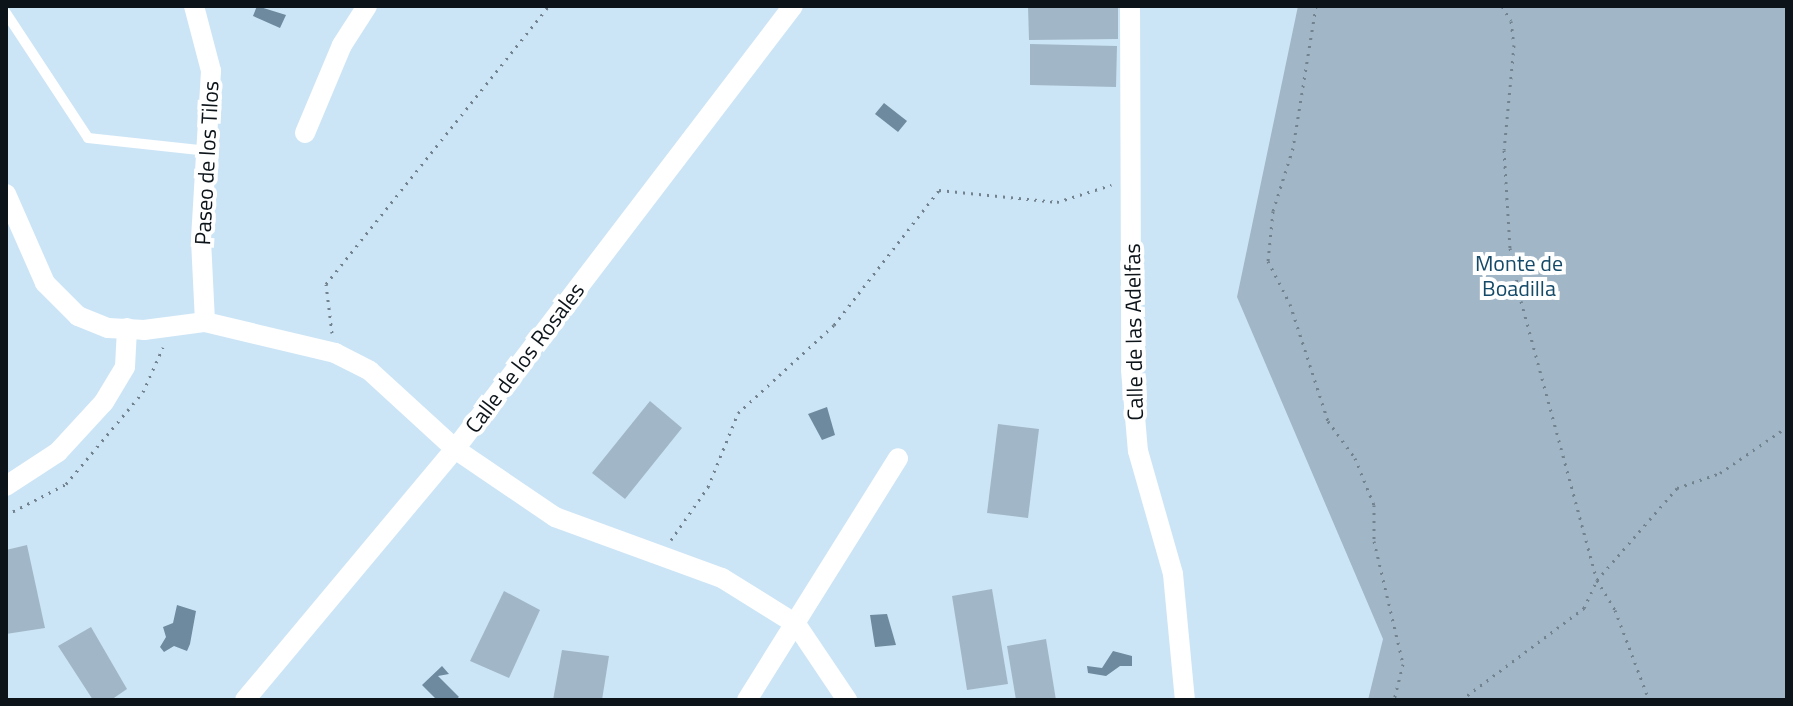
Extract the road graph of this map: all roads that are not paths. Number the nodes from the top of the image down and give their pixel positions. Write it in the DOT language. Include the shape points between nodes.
graph roads {
  1 [pos="194,6"];
  2 [pos="367,6"];
  3 [pos="793,6"];
  4 [pos="1130,6"];
  5 [pos="6,13"];
  6 [pos="305,133"];
  7 [pos="210,151"];
  8 [pos="6,194"];
  9 [pos="205,322"];
  10 [pos="127,328"];
  11 [pos="455,449"];
  12 [pos="898,458"];
  13 [pos="6,486"];
  14 [pos="796,624"];
  15 [pos="245,700"];
  16 [pos="747,700"];
  17 [pos="847,700"];
  18 [pos="1185,700"];
  1 -- 7 [label="street, Paseo de los Tilos" via="211,71"];
  2 -- 6 [label="street" via="342,45"];
  3 -- 11 [label="street, Calle de los Rosales"];
  4 -- 18 [label="street, Calle de las Adelfas" via="1131,370 1138,451 1173,574"];
  5 -- 7 [label="lane" via="88,138"];
  7 -- 9 [label="street, Paseo de los Tilos" via="201,240"];
  8 -- 10 [label="street" via="45,283 58,299 78,316 108,328"];
  9 -- 10 [label="street"];
  9 -- 11 [label="street" via="335,353 370,371"];
  10 -- 13 [label="street" via="125,367 104,402 58,452"];
  11 -- 14 [label="street" via="555,517 722,578"];
  11 -- 15 [label="street, Calle de los Rosales"];
  12 -- 14 [label="street" via="866,502"];
  14 -- 16 [label="street"];
  14 -- 17 [label="street"];
}
